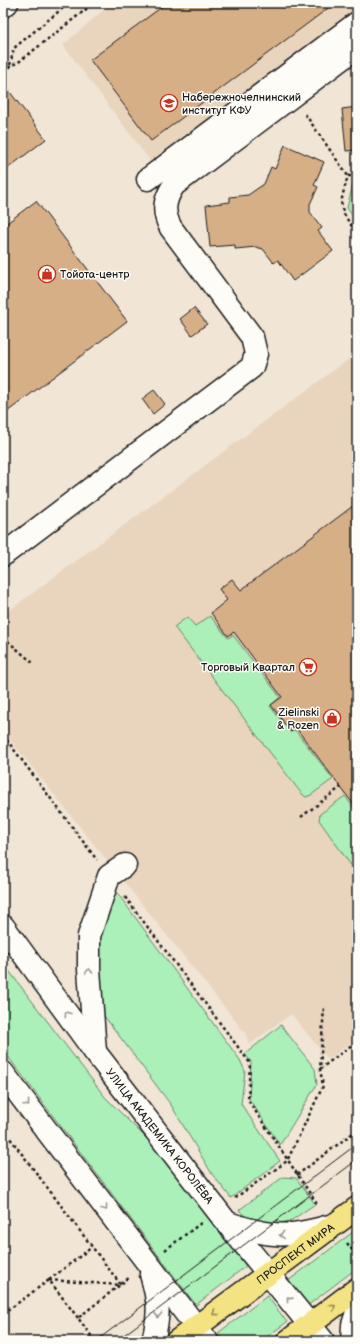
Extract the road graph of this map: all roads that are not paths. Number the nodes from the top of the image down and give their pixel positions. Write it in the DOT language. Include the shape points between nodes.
graph roads {
  1 [pos="7,3"];
  2 [pos="3,6"];
  3 [pos="357,23"];
  4 [pos="357,47"];
  5 [pos="148,179"];
  6 [pos="3,554"];
  7 [pos="125,865"];
  8 [pos="3,926"];
  9 [pos="3,941"];
  10 [pos="37,973"];
  11 [pos="95,1052"];
  12 [pos="3,1073"];
  13 [pos="357,1208"];
  14 [pos="229,1212"];
  15 [pos="339,1232"];
  16 [pos="153,1259"];
  17 [pos="268,1274"];
  18 [pos="357,1289"];
  19 [pos="357,1312"];
  20 [pos="316,1333"];
  21 [pos="202,1334"];
  22 [pos="153,1341"];
  23 [pos="177,1341"];
  24 [pos="288,1341"];
  25 [pos="352,1341"];
  1 -- 2 [label="street"];
  3 -- 5 [label="street"];
  4 -- 6 [label="street" via="174,185 168,194 164,207 171,228 252,337 256,354 252,367"];
  11 -- 7 [label="street, one-way" via="89,969 90,936 109,876"];
  8 -- 10 [label="street, УЛИЦА АКАДЕМИКА КОРОЛЁВА"];
  9 -- 10 [label="street"];
  11 -- 10 [label="street, УЛИЦА АКАДЕМИКА КОРОЛЁВА, one-way"];
  11 -- 14 [label="street, УЛИЦА АКАДЕМИКА КОРОЛЁВА"];
  12 -- 16 [label="street, one-way"];
  13 -- 15 [label="main road, ПРОСПЕКТ МИРА"];
  15 -- 14 [label="street, one-way" via="279,1236 254,1232"];
  14 -- 17 [label="street, УЛИЦА АКАДЕМИКА КОРОЛЁВА"];
  15 -- 17 [label="main road, ПРОСПЕКТ МИРА"];
  16 -- 21 [label="street"];
  16 -- 22 [label="street, one-way" via="159,1301 158,1323"];
  20 -- 17 [label="street, УЛИЦА АКАДЕМИКА КОРОЛЁВА, one-way"];
  17 -- 21 [label="main road, ПРОСПЕКТ МИРА, one-way" via="234,1300"];
  20 -- 18 [label="main road, one-way"];
  19 -- 25 [label="street" via="352,1325"];
  20 -- 24 [label="main road"];
  21 -- 23 [label="main road, ПРОСПЕКТ МИРА"];
}
